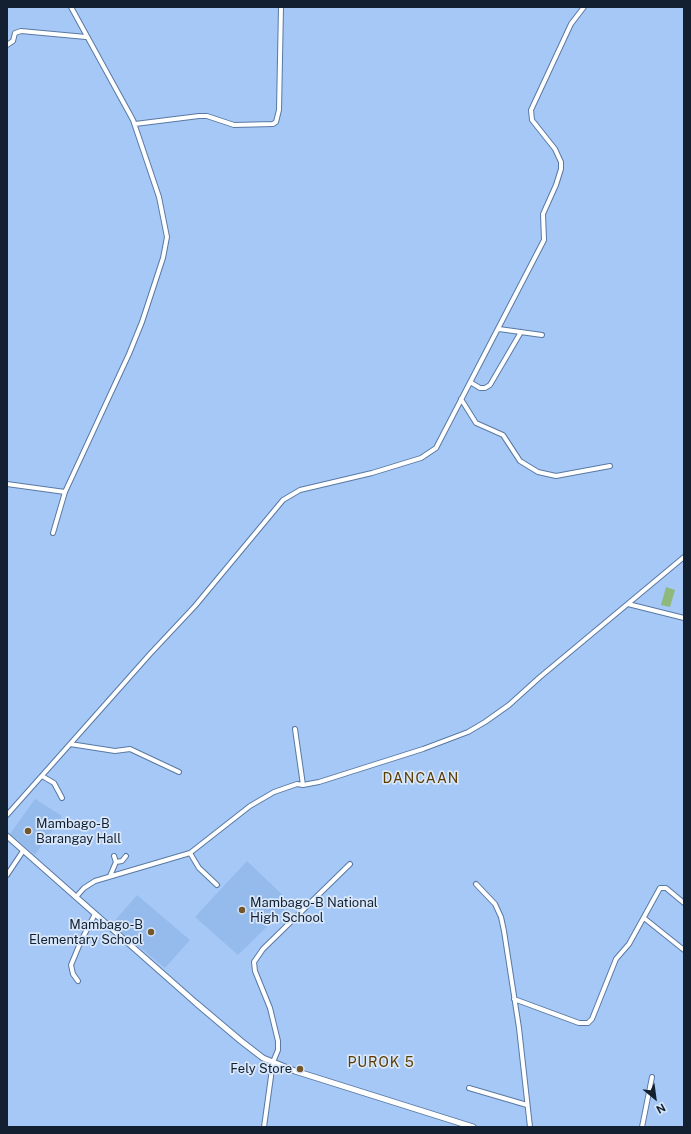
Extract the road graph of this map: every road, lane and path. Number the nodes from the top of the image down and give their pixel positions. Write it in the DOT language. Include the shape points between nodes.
graph roads {
  1 [pos="71,7"];
  2 [pos="281,7"];
  3 [pos="584,7"];
  4 [pos="86,37"];
  5 [pos="7,46"];
  6 [pos="135,124"];
  7 [pos="499,329"];
  8 [pos="521,332"];
  9 [pos="542,335"];
  10 [pos="470,382"];
  11 [pos="461,399"];
  12 [pos="610,466"];
  13 [pos="7,484"];
  14 [pos="65,492"];
  15 [pos="53,533"];
  16 [pos="684,557"];
  17 [pos="628,604"];
  18 [pos="684,618"];
  19 [pos="295,730"];
  20 [pos="70,744"];
  21 [pos="178,765"];
  22 [pos="42,776"];
  23 [pos="303,785"];
  24 [pos="62,798"];
  25 [pos="7,815"];
  26 [pos="7,836"];
  27 [pos="23,851"];
  28 [pos="190,853"];
  29 [pos="114,856"];
  30 [pos="126,856"];
  31 [pos="116,862"];
  32 [pos="350,864"];
  33 [pos="7,874"];
  34 [pos="110,876"];
  35 [pos="476,884"];
  36 [pos="217,885"];
  37 [pos="76,897"];
  38 [pos="684,903"];
  39 [pos="95,914"];
  40 [pos="644,918"];
  41 [pos="684,950"];
  42 [pos="78,981"];
  43 [pos="514,999"];
  44 [pos="273,1062"];
  45 [pos="652,1077"];
  46 [pos="469,1088"];
  47 [pos="528,1105"];
  48 [pos="264,1127"];
  49 [pos="473,1127"];
  50 [pos="530,1127"];
  51 [pos="642,1127"];
  1 -- 4 [label="street"];
  2 -- 6 [label="street" via="276,122 234,125 199,116"];
  3 -- 7 [label="street" via="571,24 531,110 532,120 559,155 561,169 543,214 544,240"];
  4 -- 5 [label="street" via="21,31 15,33 13,41"];
  4 -- 6 [label="street"];
  6 -- 14 [label="street" via="162,208 166,245 142,322 129,354"];
  7 -- 8 [label="street"];
  7 -- 10 [label="street"];
  8 -- 9 [label="street"];
  8 -- 10 [label="street" via="490,385 485,388"];
  10 -- 11 [label="street"];
  11 -- 12 [label="street" via="476,423 503,435 520,461 538,472 556,476"];
  11 -- 20 [label="street" via="441,440 429,454 372,474 300,490 283,500 195,606"];
  13 -- 14 [label="street"];
  14 -- 15 [label="street"];
  16 -- 17 [label="street"];
  17 -- 18 [label="street"];
  17 -- 23 [label="street" via="540,676 509,705 468,732 342,775"];
  19 -- 23 [label="street"];
  20 -- 21 [label="street" via="114,750 130,749 177,771"];
  20 -- 22 [label="street"];
  22 -- 24 [label="street" via="54,783"];
  22 -- 25 [label="street"];
  23 -- 28 [label="street" via="287,787 259,800"];
  26 -- 27 [label="street"];
  27 -- 33 [label="street"];
  27 -- 37 [label="street"];
  28 -- 34 [label="street"];
  28 -- 36 [label="street" via="199,868"];
  29 -- 31 [label="street"];
  30 -- 31 [label="street" via="122,861"];
  31 -- 34 [label="street"];
  32 -- 44 [label="street" via="256,958 254,966 277,1033 278,1046"];
  34 -- 37 [label="street" via="90,884"];
  35 -- 43 [label="street" via="495,904 501,917"];
  37 -- 39 [label="street"];
  38 -- 40 [label="street" via="662,887"];
  39 -- 42 [label="street" via="71,965"];
  39 -- 44 [label="street" via="240,1041"];
  40 -- 41 [label="street"];
  40 -- 43 [label="street" via="629,944 616,959 592,1019 588,1023 578,1023"];
  43 -- 47 [label="street"];
  44 -- 48 [label="street"];
  44 -- 49 [label="street"];
  45 -- 51 [label="street"];
  46 -- 47 [label="street"];
  47 -- 50 [label="street"];
}
